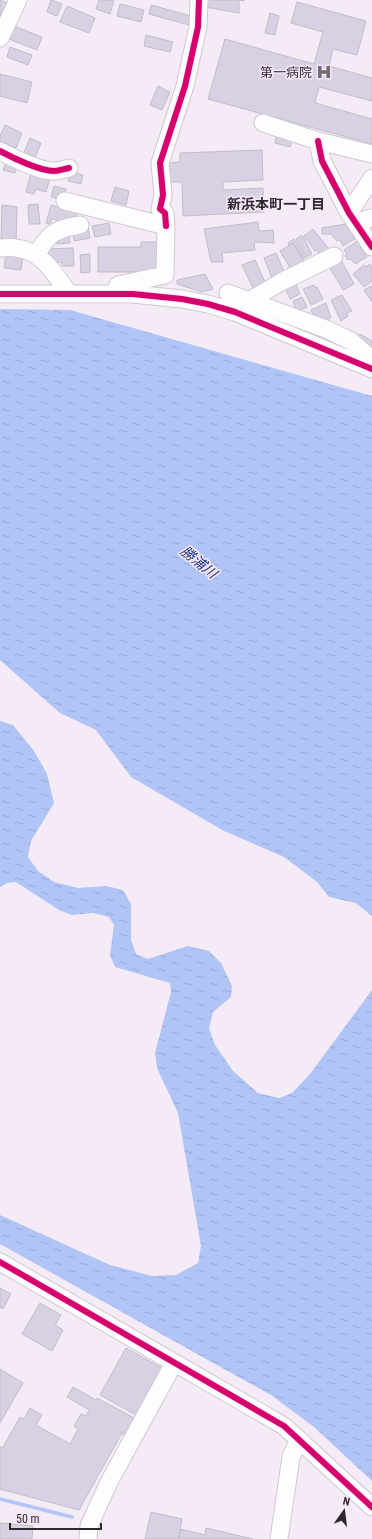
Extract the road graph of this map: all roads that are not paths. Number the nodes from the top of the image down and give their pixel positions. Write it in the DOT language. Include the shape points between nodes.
graph roads {
  1 [pos="18,0"];
  2 [pos="199,0"];
  3 [pos="0,38"];
  4 [pos="263,123"];
  5 [pos="318,140"];
  6 [pos="0,151"];
  7 [pos="372,154"];
  8 [pos="69,168"];
  9 [pos="372,178"];
  10 [pos="74,199"];
  11 [pos="352,217"];
  12 [pos="372,218"];
  13 [pos="80,225"];
  14 [pos="166,226"];
  15 [pos="372,247"];
  16 [pos="0,248"];
  17 [pos="36,255"];
  18 [pos="334,256"];
  19 [pos="228,293"];
  20 [pos="0,294"];
  21 [pos="69,294"];
  22 [pos="114,294"];
  23 [pos="250,300"];
  24 [pos="371,361"];
  25 [pos="0,1262"];
  26 [pos="174,1363"];
  27 [pos="299,1439"];
  28 [pos="372,1507"];
  29 [pos="88,1539"];
  30 [pos="280,1539"];
  1 -- 3 [label="street"];
  2 -- 14 [label="street" via="198,27 185,86 160,164 163,195 160,209 165,213"];
  4 -- 5 [label="street"];
  5 -- 7 [label="street"];
  5 -- 11 [label="street" via="322,161"];
  6 -- 8 [label="street" via="47,170"];
  9 -- 11 [label="street"];
  10 -- 14 [label="street" via="132,212"];
  11 -- 12 [label="street"];
  11 -- 15 [label="street"];
  13 -- 17 [label="street" via="62,228 52,234"];
  14 -- 22 [label="street" via="165,275 118,285"];
  16 -- 17 [label="street" via="18,248"];
  17 -- 21 [label="street" via="51,268"];
  18 -- 23 [label="street"];
  19 -- 23 [label="street"];
  20 -- 21 [label="street"];
  21 -- 22 [label="street"];
  22 -- 24 [label="street" via="182,299 208,304 235,312 342,357"];
  23 -- 24 [label="street" via="351,341"];
  25 -- 26 [label="street"];
  26 -- 27 [label="street" via="284,1426"];
  26 -- 29 [label="street" via="108,1482 89,1526"];
  27 -- 28 [label="street"];
  27 -- 30 [label="street" via="291,1457"];
}
